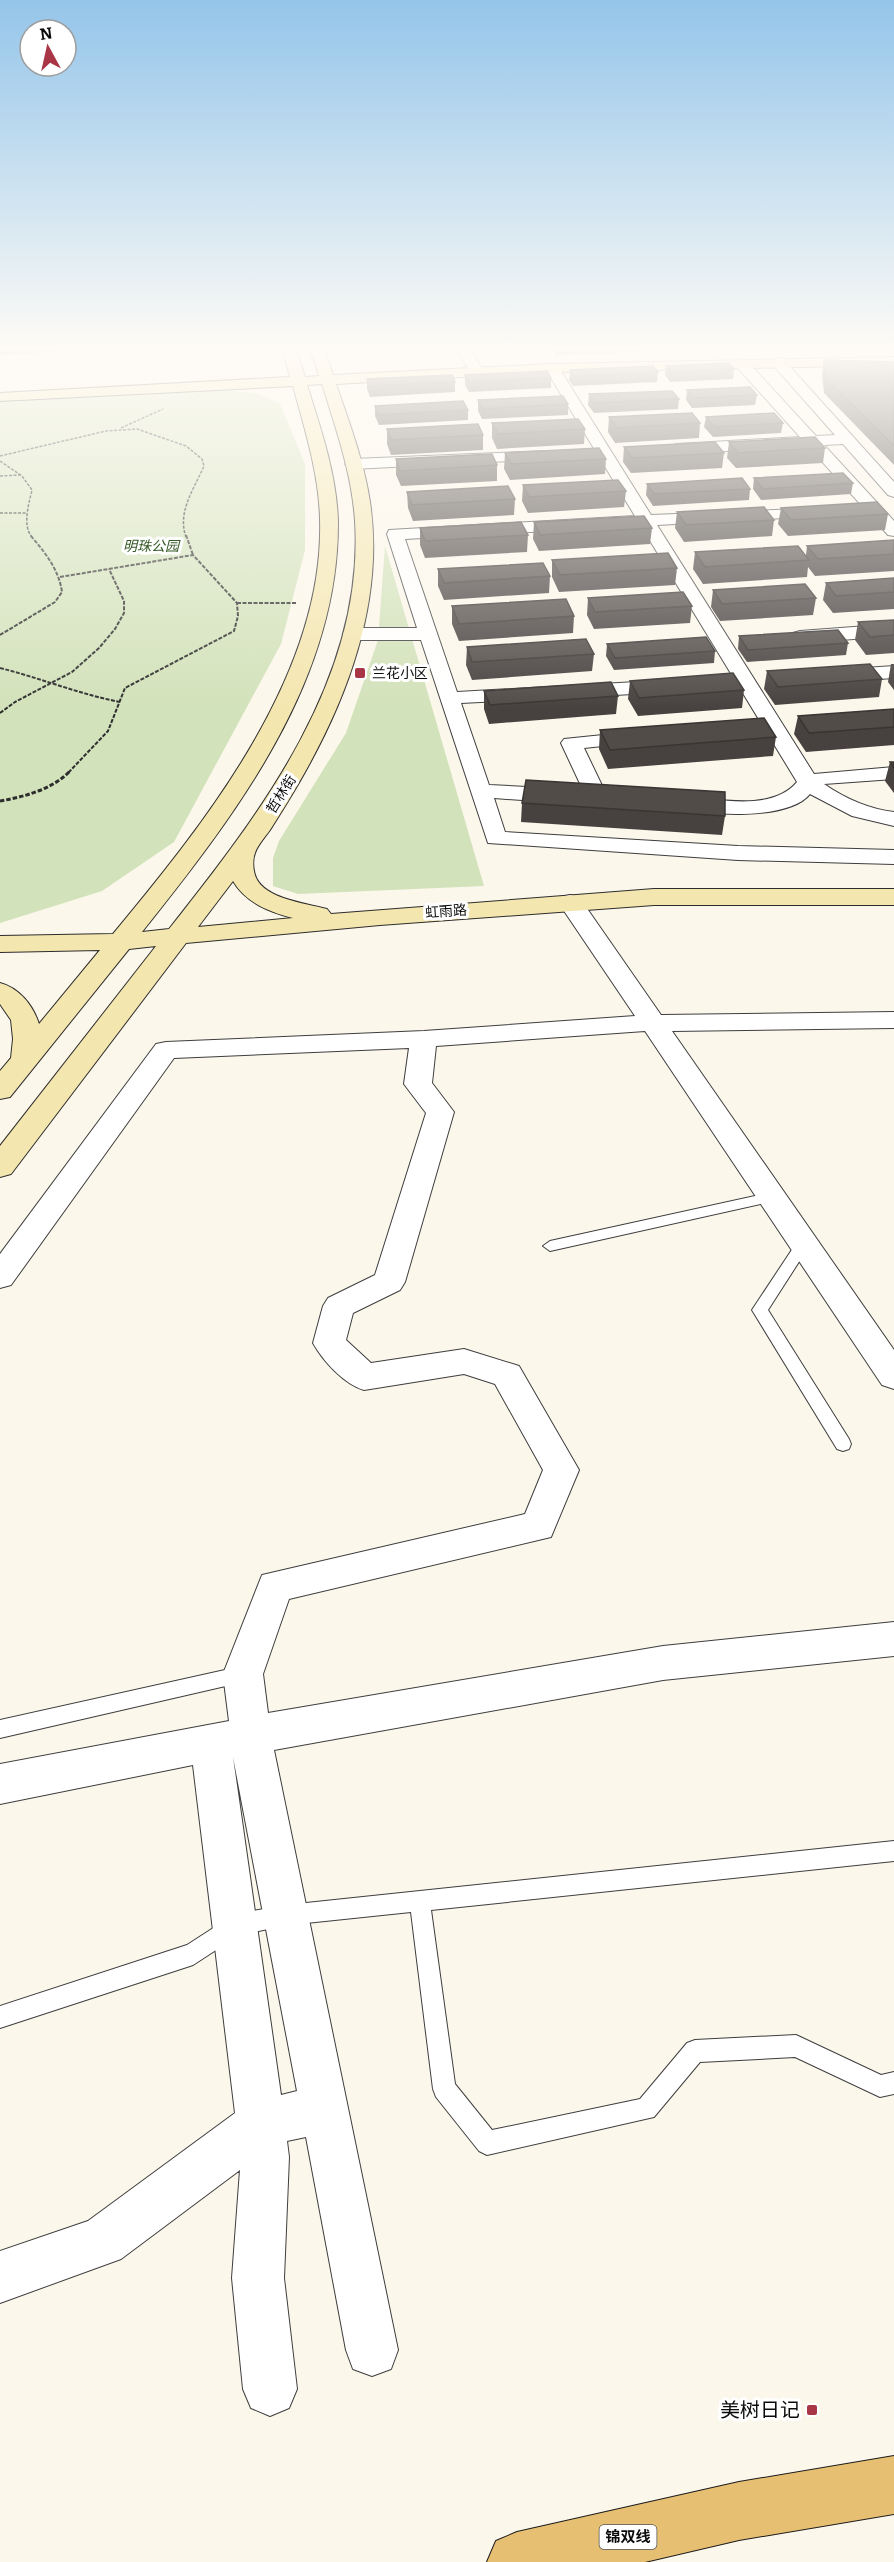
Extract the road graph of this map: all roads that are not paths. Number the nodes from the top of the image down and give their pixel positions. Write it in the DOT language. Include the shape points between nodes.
graph roads {
  1 [pos="322,471"];
  2 [pos="354,471"];
  3 [pos="615,471"];
  4 [pos="838,471"];
  5 [pos="875,471"];
  6 [pos="894,492"];
  7 [pos="874,509"];
  8 [pos="645,521"];
  9 [pos="894,531"];
  10 [pos="894,630"];
  11 [pos="352,634"];
  12 [pos="429,634"];
  13 [pos="779,638"];
  14 [pos="744,641"];
  15 [pos="721,642"];
  16 [pos="894,672"];
  17 [pos="814,678"];
  18 [pos="768,681"];
  19 [pos="746,682"];
  20 [pos="722,683"];
  21 [pos="687,685"];
  22 [pos="451,698"];
  23 [pos="795,724"];
  24 [pos="773,726"];
  25 [pos="749,728"];
  26 [pos="666,735"];
  27 [pos="894,773"];
  28 [pos="808,782"];
  29 [pos="482,791"];
  30 [pos="597,798"];
  31 [pos="621,799"];
  32 [pos="832,799"];
  33 [pos="786,801"];
  34 [pos="668,802"];
  35 [pos="891,821"];
  36 [pos="243,851"];
  37 [pos="738,853"];
  38 [pos="894,857"];
  39 [pos="894,897"];
  40 [pos="570,902"];
  41 [pos="380,916"];
  42 [pos="177,938"];
  43 [pos="120,942"];
  44 [pos="0,944"];
  45 [pos="0,992"];
  46 [pos="894,1020"];
  47 [pos="651,1023"];
  48 [pos="424,1039"];
  49 [pos="25,1059"];
  50 [pos="0,1090"];
  51 [pos="0,1167"];
  52 [pos="773,1197"];
  53 [pos="804,1243"];
  54 [pos="550,1246"];
  55 [pos="0,1277"];
  56 [pos="894,1376"];
  57 [pos="843,1444"];
  58 [pos="894,1639"];
  59 [pos="243,1674"];
  60 [pos="0,1729"];
  61 [pos="231,1739"];
  62 [pos="0,1784"];
  63 [pos="894,1851"];
  64 [pos="420,1902"];
  65 [pos="287,1916"];
  66 [pos="235,1925"];
  67 [pos="0,2017"];
  68 [pos="894,2083"];
  69 [pos="325,2108"];
  70 [pos="261,2124"];
  71 [pos="0,2277"];
  72 [pos="372,2350"];
  73 [pos="270,2389"];
  74 [pos="894,2485"];
  75 [pos="517,2562"];
  1 -- 43 [label="street" via="329,522 328,558 321,604 295,679 262,748 203,839"];
  2 -- 11 [label="street, 哲林街" via="364,522 365,558"];
  3 -- 8 [label="street"];
  4 -- 7 [label="street"];
  5 -- 6 [label="street"];
  7 -- 8 [label="street"];
  7 -- 9 [label="street"];
  8 -- 12 [label="street" via="395,534"];
  8 -- 15 [label="street"];
  10 -- 13 [label="street"];
  11 -- 12 [label="street"];
  11 -- 36 [label="street, 哲林街" via="331,701 306,752"];
  12 -- 22 [label="street"];
  14 -- 15 [label="street"];
  15 -- 19 [label="street"];
  16 -- 17 [label="street"];
  18 -- 19 [label="street"];
  19 -- 20 [label="street"];
  19 -- 24 [label="street"];
  21 -- 22 [label="street"];
  22 -- 29 [label="street"];
  23 -- 24 [label="street"];
  24 -- 25 [label="street"];
  24 -- 28 [label="street"];
  26 -- 30 [label="street" via="571,743"];
  27 -- 28 [label="street"];
  28 -- 32 [label="street"];
  28 -- 33 [label="street" via="803,792"];
  29 -- 30 [label="street"];
  29 -- 37 [label="street" via="496,838"];
  30 -- 31 [label="street"];
  32 -- 33 [label="street"];
  32 -- 35 [label="street"];
  33 -- 34 [label="street" via="751,807"];
  33 -- 37 [label="street" via="752,821"];
  36 -- 41 [label="street" via="243,876 260,895 297,913"];
  36 -- 42 [label="street, 哲林街"];
  37 -- 38 [label="street"];
  39 -- 40 [label="street, 虹雨路" via="654,897"];
  40 -- 41 [label="street, 虹雨路"];
  40 -- 47 [label="street"];
  41 -- 42 [label="street, 虹雨路"];
  42 -- 43 [label="street, 虹雨路"];
  42 -- 51 [label="street, 哲林街"];
  43 -- 44 [label="street, 虹雨路"];
  43 -- 49 [label="street"];
  45 -- 49 [label="street" via="14,1000 22,1015 27,1030"];
  46 -- 47 [label="street"];
  47 -- 48 [label="street"];
  47 -- 52 [label="street"];
  48 -- 55 [label="street" via="166,1050"];
  48 -- 59 [label="street" via="418,1084 440,1112 389,1282 339,1306 328,1343 364,1377 464,1361 507,1375 561,1470 538,1526 275,1586"];
  49 -- 50 [label="street"];
  52 -- 53 [label="street"];
  52 -- 54 [label="lane"];
  53 -- 56 [label="street"];
  53 -- 57 [label="lane" via="760,1310"];
  58 -- 61 [label="street" via="663,1663"];
  59 -- 60 [label="lane"];
  59 -- 61 [label="street"];
  61 -- 62 [label="street"];
  61 -- 65 [label="street"];
  61 -- 66 [label="street"];
  63 -- 64 [label="lane"];
  64 -- 65 [label="lane"];
  64 -- 68 [label="lane" via="444,2089 486,2144 646,2109 695,2051 796,2046 880,2086"];
  65 -- 66 [label="lane"];
  65 -- 69 [label="street"];
  66 -- 67 [label="lane" via="193,1954"];
  66 -- 70 [label="street"];
  69 -- 70 [label="street"];
  69 -- 72 [label="street"];
  70 -- 71 [label="street" via="103,2241"];
  70 -- 73 [label="street" via="265,2157 258,2278"];
  74 -- 75 [label="main road, 锦双线" via="739,2511"];
}
